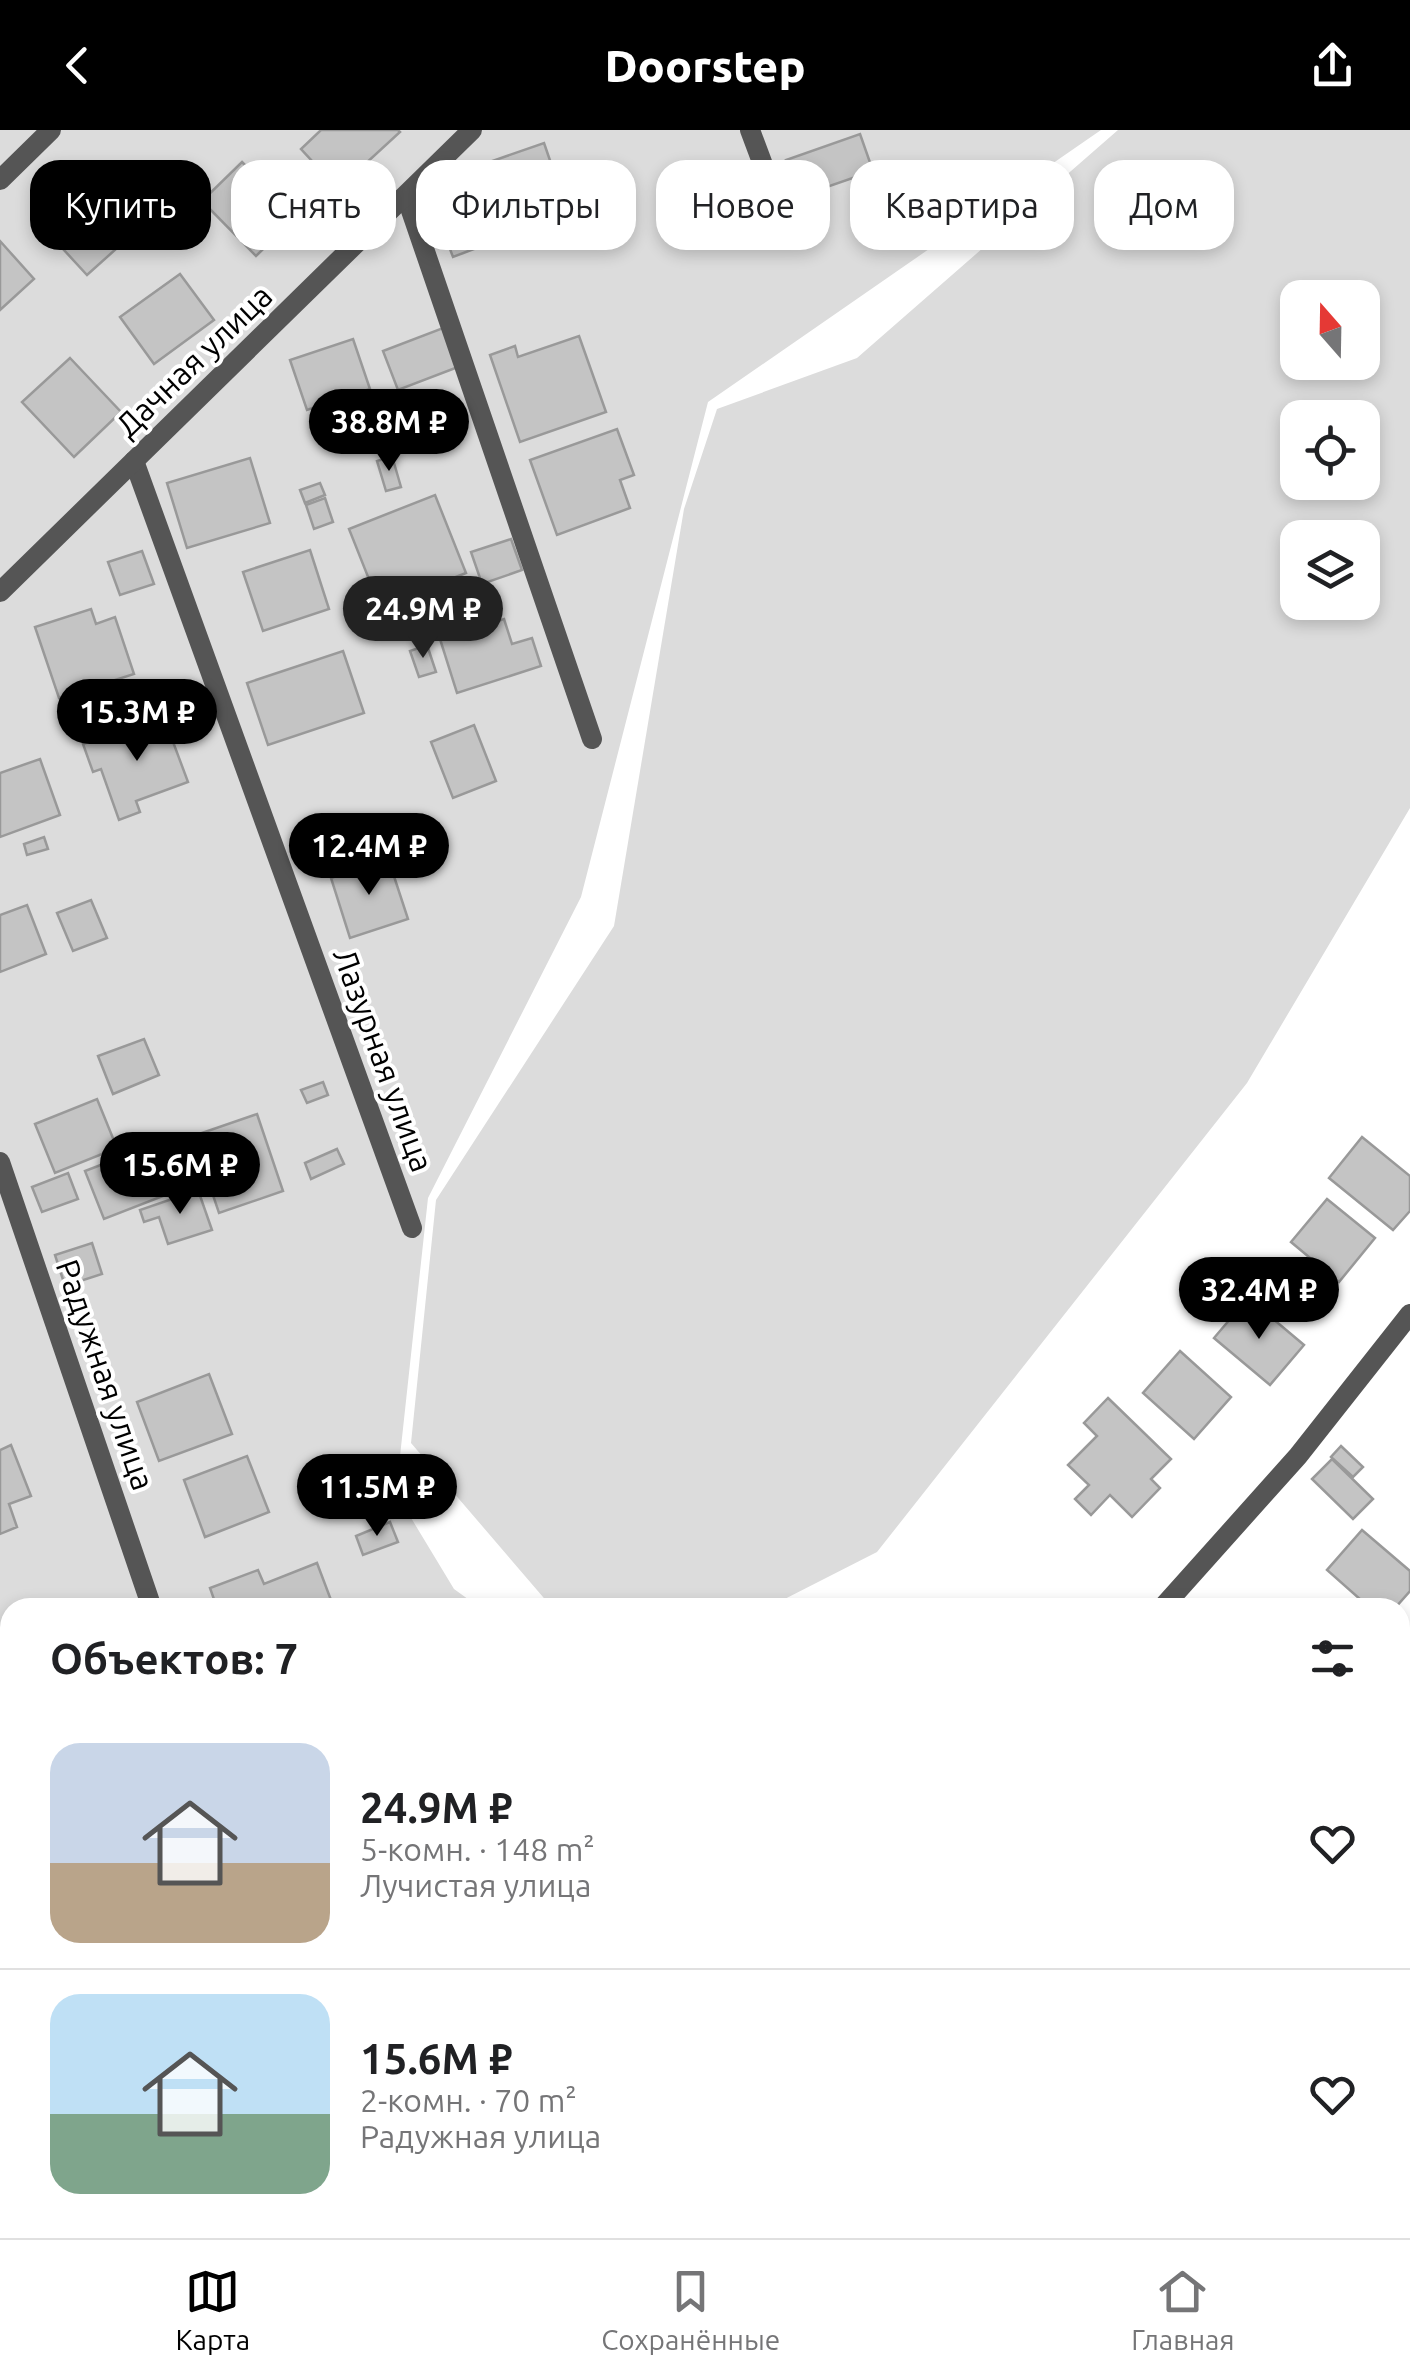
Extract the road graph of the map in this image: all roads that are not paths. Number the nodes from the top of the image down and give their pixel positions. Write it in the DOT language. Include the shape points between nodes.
graph roads {
  1 [pos="51,130"];
  2 [pos="472,130"];
  3 [pos="750,130"];
  4 [pos="761,160"];
  5 [pos="0,180"];
  6 [pos="406,196"];
  7 [pos="134,460"];
  8 [pos="0,592"];
  9 [pos="592,740"];
  10 [pos="0,1162"];
  11 [pos="412,1228"];
  12 [pos="1410,1314"];
  13 [pos="149,1598"];
  14 [pos="1171,1598"];
  1 -- 5 [label="street"];
  2 -- 6 [label="street, Дачная улица"];
  3 -- 4 [label="street"];
  6 -- 7 [label="street, Дачная улица"];
  6 -- 9 [label="street"];
  7 -- 8 [label="street, Дачная улица"];
  7 -- 11 [label="street, Лазурная улица"];
  10 -- 13 [label="street, Радужная улица"];
  12 -- 14 [label="street" via="1298,1456"];
}
